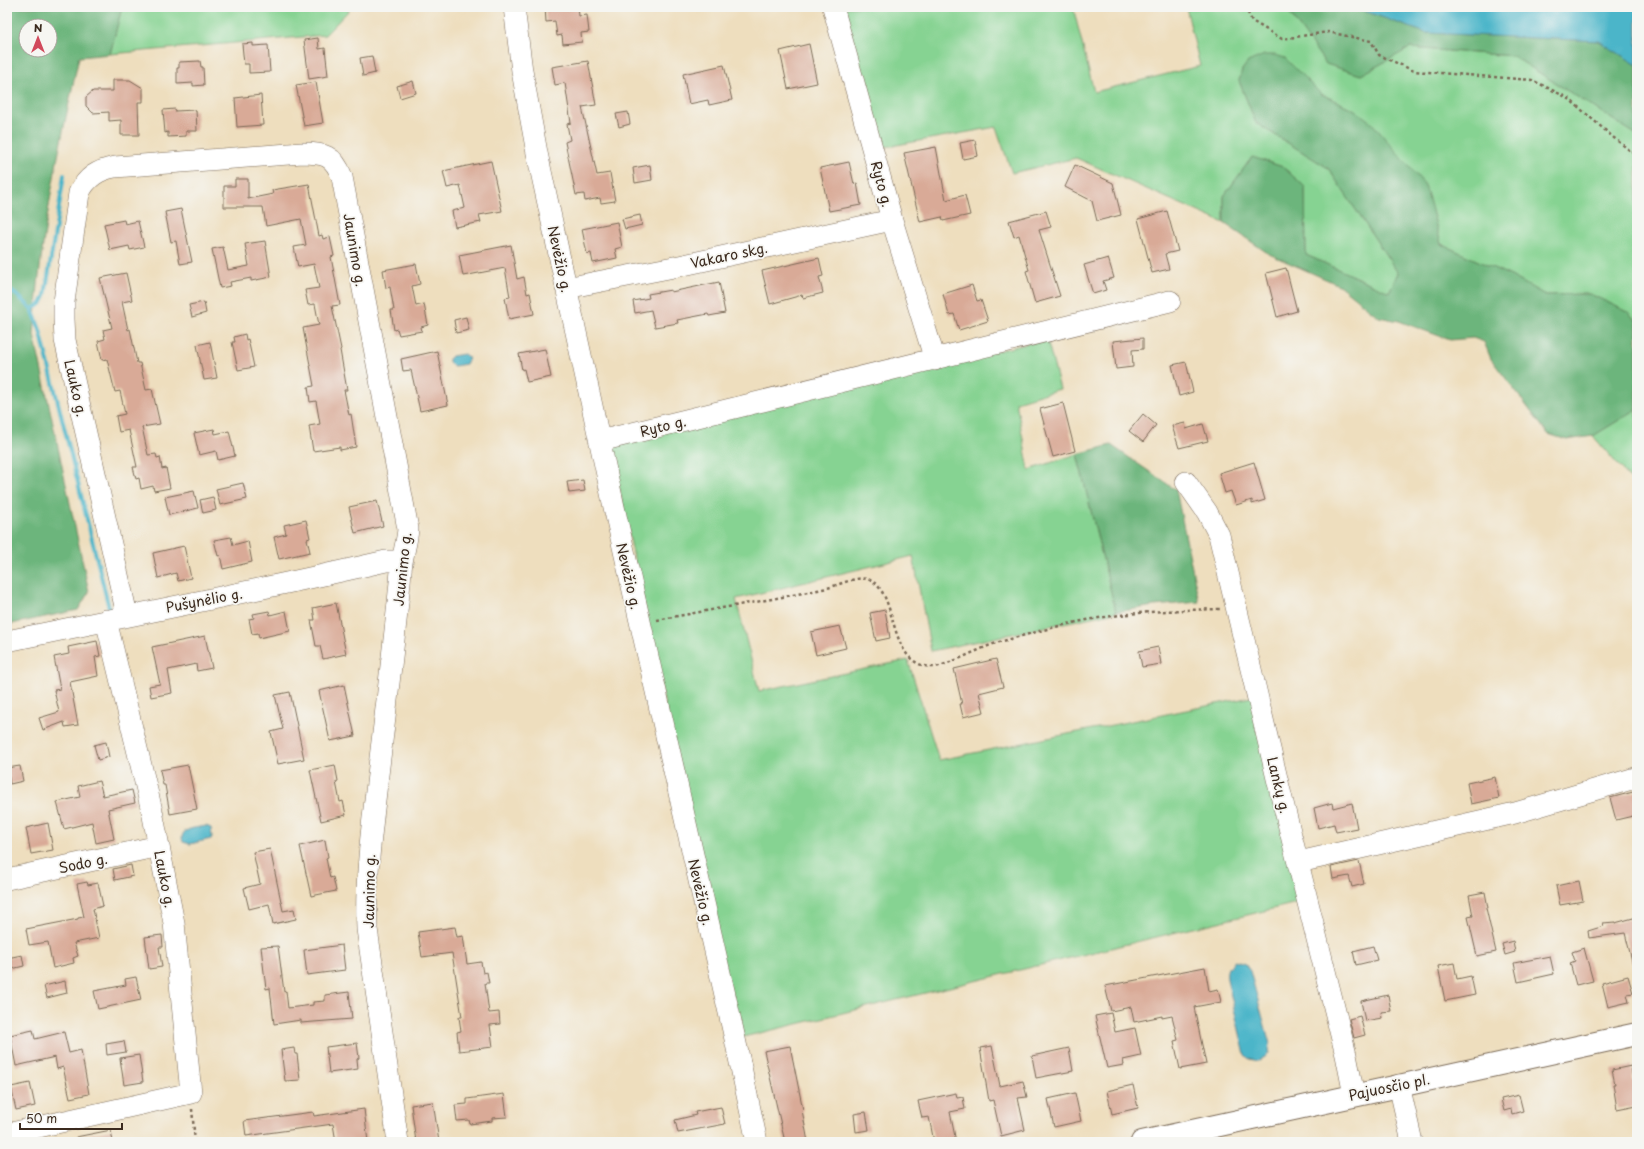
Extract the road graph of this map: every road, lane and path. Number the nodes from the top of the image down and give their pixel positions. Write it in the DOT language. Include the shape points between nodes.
graph roads {
  1 [pos="514,7"];
  2 [pos="833,7"];
  3 [pos="1245,7"];
  4 [pos="1637,156"];
  5 [pos="103,169"];
  6 [pos="892,220"];
  7 [pos="566,288"];
  8 [pos="1170,302"];
  9 [pos="935,360"];
  10 [pos="600,441"];
  11 [pos="1186,482"];
  12 [pos="402,561"];
  13 [pos="1237,608"];
  14 [pos="127,615"];
  15 [pos="106,620"];
  16 [pos="640,623"];
  17 [pos="7,641"];
  18 [pos="1635,778"];
  19 [pos="158,846"];
  20 [pos="1299,862"];
  21 [pos="7,879"];
  22 [pos="1637,1034"];
  23 [pos="1399,1085"];
  24 [pos="191,1093"];
  25 [pos="1354,1095"];
  26 [pos="7,1134"];
  27 [pos="195,1142"];
  28 [pos="398,1142"];
  29 [pos="757,1142"];
  30 [pos="1142,1142"];
  31 [pos="1412,1142"];
  1 -- 7 [label="street, Nevėžio g." via="529,115"];
  2 -- 6 [label="street, Ryto g."];
  3 -- 4 [label="path" via="1252,21 1282,39 1328,32 1371,42 1379,55 1414,71 1532,80 1568,98"];
  5 -- 12 [label="street, Jaunimo g." via="309,153 326,155 335,162 342,177 406,518 407,538"];
  5 -- 14 [label="street, Lauko g." via="84,183 79,193 67,273 64,319 69,357"];
  6 -- 7 [label="street, Vakaro skg."];
  6 -- 9 [label="street, Ryto g."];
  7 -- 10 [label="street, Nevėžio g."];
  8 -- 9 [label="street, Ryto g."];
  9 -- 10 [label="street, Ryto g."];
  10 -- 16 [label="street, Nevėžio g."];
  11 -- 13 [label="street, Lankų g." via="1219,535"];
  12 -- 14 [label="street, Pušynėlio g." via="386,561"];
  12 -- 28 [label="street, Jaunimo g." via="369,854 366,908"];
  13 -- 16 [label="path" via="1160,611 1082,621 990,644 937,667 924,666 913,661 905,653 884,595 867,579"];
  13 -- 20 [label="street, Lankų g."];
  14 -- 15 [label="street, Pušynėlio g."];
  15 -- 17 [label="street, Pušynėlio g."];
  15 -- 19 [label="street, Lauko g." via="152,811"];
  16 -- 29 [label="street, Nevėžio g."];
  18 -- 20 [label="street" via="1515,813"];
  19 -- 21 [label="street, Sodo g."];
  19 -- 24 [label="street, Lauko g." via="177,941"];
  20 -- 25 [label="street, Lankų g."];
  22 -- 23 [label="main road, Pajuosčio pl."];
  23 -- 25 [label="main road, Pajuosčio pl."];
  23 -- 31 [label="street"];
  24 -- 26 [label="street"];
  24 -- 27 [label="path"];
  25 -- 30 [label="main road, Pajuosčio pl."];
}
